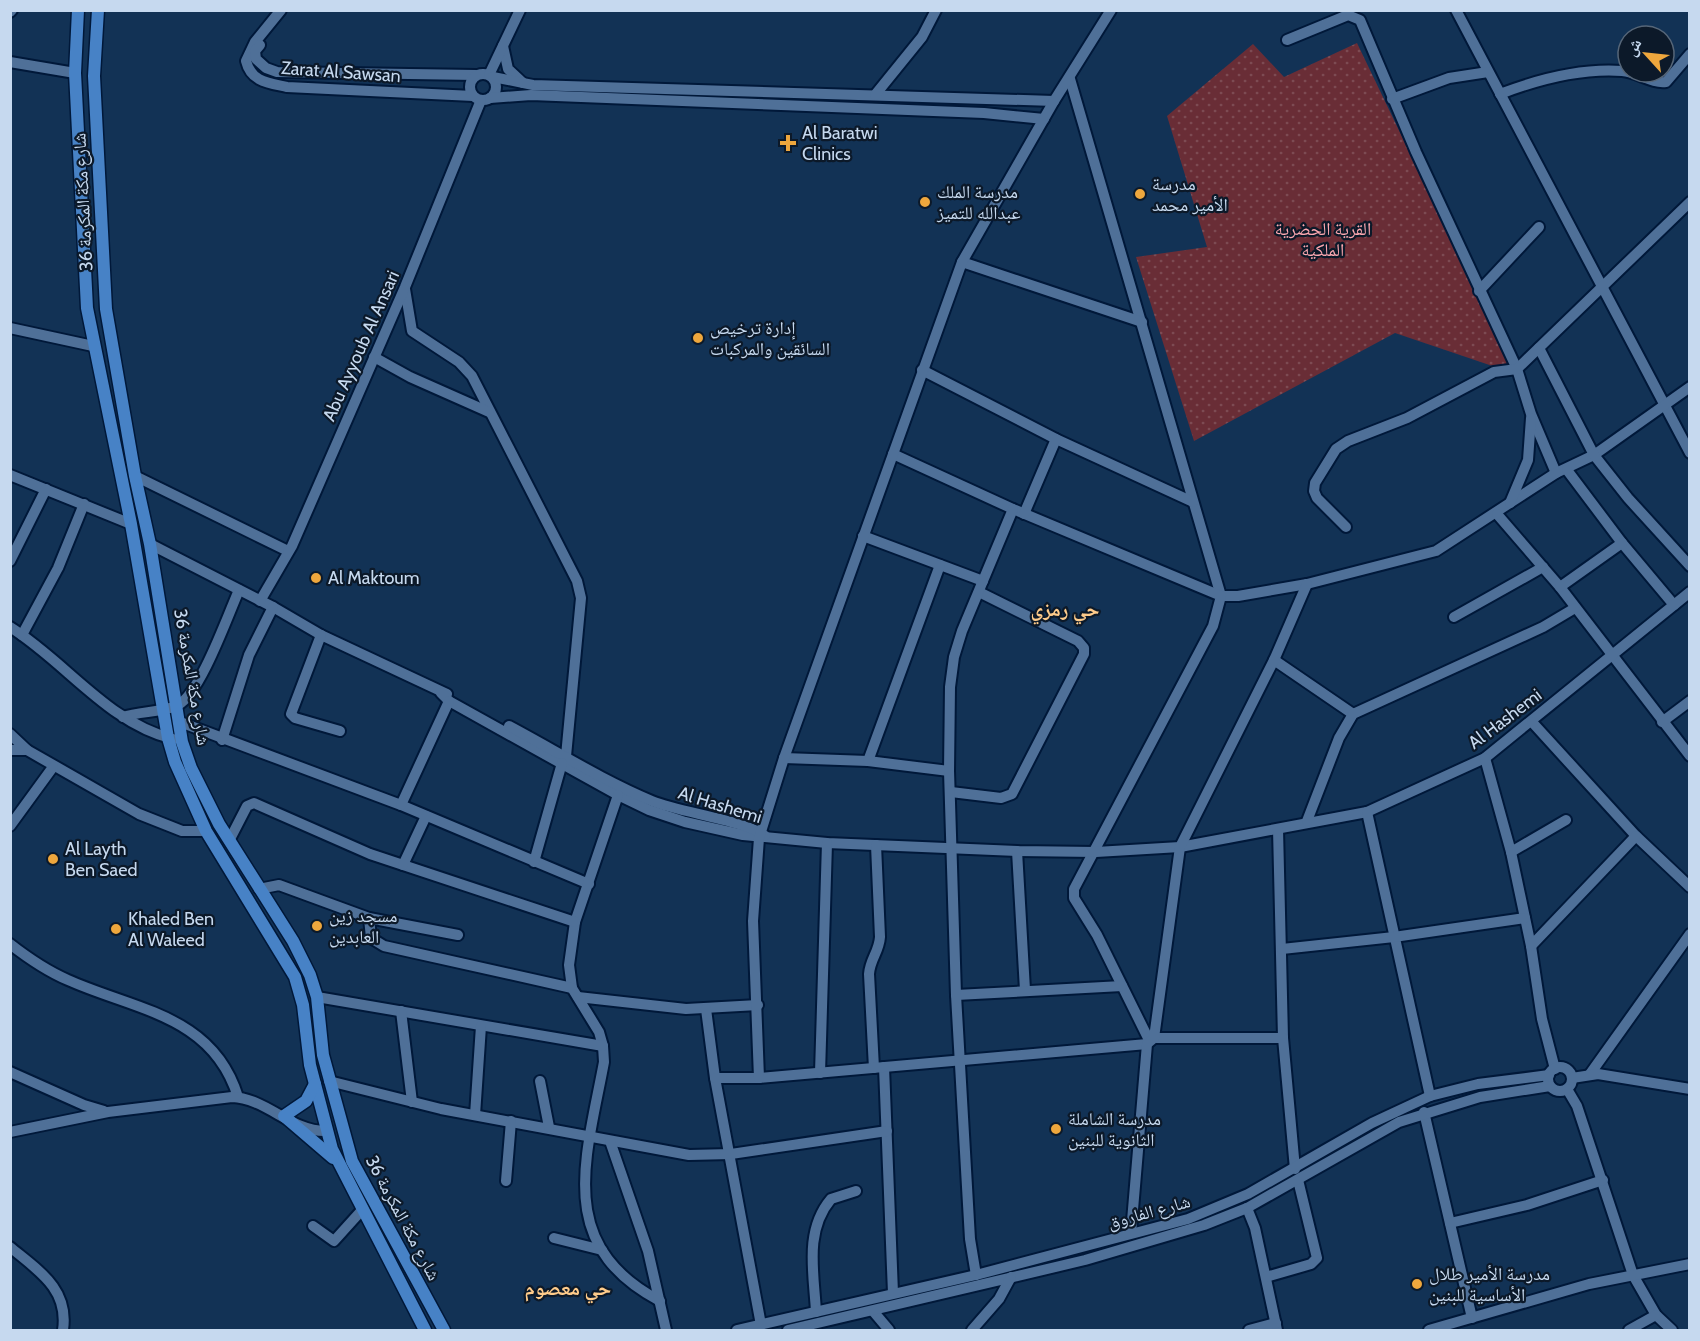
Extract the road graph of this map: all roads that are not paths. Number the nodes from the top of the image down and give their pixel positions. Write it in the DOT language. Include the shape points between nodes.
graph roads {
  1 [pos="78,10"];
  2 [pos="98,10"];
  3 [pos="281,10"];
  4 [pos="288,10"];
  5 [pos="520,10"];
  6 [pos="936,10"];
  7 [pos="1111,10"];
  8 [pos="1456,10"];
  9 [pos="1287,40"];
  10 [pos="503,46"];
  11 [pos="1689,54"];
  12 [pos="10,62"];
  13 [pos="1488,72"];
  14 [pos="75,73"];
  15 [pos="476,75"];
  16 [pos="491,76"];
  17 [pos="1070,79"];
  18 [pos="526,85"];
  19 [pos="1500,94"];
  20 [pos="874,95"];
  21 [pos="481,98"];
  22 [pos="1392,99"];
  23 [pos="1054,101"];
  24 [pos="1044,119"];
  25 [pos="1689,202"];
  26 [pos="1539,227"];
  27 [pos="962,262"];
  28 [pos="1602,286"];
  29 [pos="405,287"];
  30 [pos="1479,291"];
  31 [pos="1142,322"];
  32 [pos="10,328"];
  33 [pos="93,346"];
  34 [pos="1539,348"];
  35 [pos="374,357"];
  36 [pos="1517,369"];
  37 [pos="922,370"];
  38 [pos="1689,387"];
  39 [pos="1663,407"];
  40 [pos="489,412"];
  41 [pos="1532,414"];
  42 [pos="1056,439"];
  43 [pos="1689,453"];
  44 [pos="893,454"];
  45 [pos="1594,455"];
  46 [pos="1562,471"];
  47 [pos="10,475"];
  48 [pos="135,476"];
  49 [pos="46,489"];
  50 [pos="1193,502"];
  51 [pos="84,504"];
  52 [pos="1510,504"];
  53 [pos="1013,509"];
  54 [pos="1024,514"];
  55 [pos="1497,514"];
  56 [pos="131,524"];
  57 [pos="1346,527"];
  58 [pos="863,536"];
  59 [pos="1622,543"];
  60 [pos="150,544"];
  61 [pos="288,551"];
  62 [pos="10,561"];
  63 [pos="940,564"];
  64 [pos="1689,566"];
  65 [pos="1543,567"];
  66 [pos="983,581"];
  67 [pos="1307,584"];
  68 [pos="1560,587"];
  69 [pos="239,590"];
  70 [pos="979,592"];
  71 [pos="1689,592"];
  72 [pos="1221,596"];
  73 [pos="260,601"];
  74 [pos="1674,605"];
  75 [pos="273,607"];
  76 [pos="1575,608"];
  77 [pos="1454,617"];
  78 [pos="10,627"];
  79 [pos="22,634"];
  80 [pos="321,635"];
  81 [pos="1611,654"];
  82 [pos="1274,660"];
  83 [pos="445,697"];
  84 [pos="1689,700"];
  85 [pos="177,706"];
  86 [pos="162,708"];
  87 [pos="1353,714"];
  88 [pos="123,717"];
  89 [pos="180,722"];
  90 [pos="1532,722"];
  91 [pos="1662,722"];
  92 [pos="340,731"];
  93 [pos="10,734"];
  94 [pos="168,738"];
  95 [pos="222,740"];
  96 [pos="183,742"];
  97 [pos="10,750"];
  98 [pos="27,750"];
  99 [pos="1689,756"];
  100 [pos="784,758"];
  101 [pos="1485,758"];
  102 [pos="564,760"];
  103 [pos="868,761"];
  104 [pos="52,767"];
  105 [pos="949,771"];
  106 [pos="951,792"];
  107 [pos="618,795"];
  108 [pos="401,805"];
  109 [pos="1367,812"];
  110 [pos="426,816"];
  111 [pos="680,816"];
  112 [pos="1566,820"];
  113 [pos="1307,821"];
  114 [pos="10,826"];
  115 [pos="1278,829"];
  116 [pos="206,831"];
  117 [pos="761,836"];
  118 [pos="1636,836"];
  119 [pos="230,839"];
  120 [pos="827,843"];
  121 [pos="876,845"];
  122 [pos="1180,847"];
  123 [pos="953,849"];
  124 [pos="1017,851"];
  125 [pos="1096,852"];
  126 [pos="1511,852"];
  127 [pos="534,862"];
  128 [pos="403,865"];
  129 [pos="589,884"];
  130 [pos="1689,887"];
  131 [pos="260,889"];
  132 [pos="369,918"];
  133 [pos="1525,918"];
  134 [pos="575,922"];
  135 [pos="1689,934"];
  136 [pos="458,935"];
  137 [pos="1394,937"];
  138 [pos="10,944"];
  139 [pos="1531,946"];
  140 [pos="1282,949"];
  141 [pos="1122,986"];
  142 [pos="1025,990"];
  143 [pos="575,993"];
  144 [pos="956,995"];
  145 [pos="317,997"];
  146 [pos="758,1005"];
  147 [pos="706,1009"];
  148 [pos="401,1011"];
  149 [pos="481,1026"];
  150 [pos="1283,1038"];
  151 [pos="1150,1041"];
  152 [pos="603,1046"];
  153 [pos="961,1062"];
  154 [pos="879,1068"];
  155 [pos="10,1072"];
  156 [pos="820,1072"];
  157 [pos="1590,1074"];
  158 [pos="1551,1077"];
  159 [pos="716,1078"];
  160 [pos="759,1078"];
  161 [pos="1572,1078"];
  162 [pos="329,1081"];
  163 [pos="540,1082"];
  164 [pos="315,1084"];
  165 [pos="1567,1089"];
  166 [pos="1689,1089"];
  167 [pos="1430,1096"];
  168 [pos="238,1097"];
  169 [pos="412,1102"];
  170 [pos="108,1112"];
  171 [pos="1424,1112"];
  172 [pos="338,1113"];
  173 [pos="476,1115"];
  174 [pos="284,1116"];
  175 [pos="511,1121"];
  176 [pos="549,1127"];
  177 [pos="326,1131"];
  178 [pos="887,1131"];
  179 [pos="10,1132"];
  180 [pos="591,1135"];
  181 [pos="610,1141"];
  182 [pos="731,1154"];
  183 [pos="338,1163"];
  184 [pos="1295,1168"];
  185 [pos="358,1177"];
  186 [pos="1298,1180"];
  187 [pos="1603,1180"];
  188 [pos="506,1181"];
  189 [pos="856,1191"];
  190 [pos="1247,1208"];
  191 [pos="362,1210"];
  192 [pos="1450,1223"];
  193 [pos="313,1226"];
  194 [pos="1131,1233"];
  195 [pos="554,1238"];
  196 [pos="10,1247"];
  197 [pos="1082,1247"];
  198 [pos="602,1250"];
  199 [pos="1084,1260"];
  200 [pos="1689,1264"];
  201 [pos="976,1275"];
  202 [pos="1633,1275"];
  203 [pos="1011,1277"];
  204 [pos="1266,1277"];
  205 [pos="893,1293"];
  206 [pos="660,1301"];
  207 [pos="873,1311"];
  208 [pos="816,1312"];
  209 [pos="1656,1315"];
  210 [pos="1472,1318"];
  211 [pos="761,1325"];
  212 [pos="1277,1327"];
  213 [pos="1442,1329"];
  214 [pos="63,1330"];
  215 [pos="425,1330"];
  216 [pos="444,1330"];
  217 [pos="666,1330"];
  218 [pos="737,1330"];
  219 [pos="788,1330"];
  220 [pos="889,1330"];
  221 [pos="972,1330"];
  222 [pos="1249,1330"];
  223 [pos="1429,1330"];
  224 [pos="1629,1330"];
  225 [pos="1672,1330"];
  1 -- 14 [label="main road, شارع مكة المكرمة 36"];
  2 -- 48 [label="main road, شارع مكة المكرمة 36" via="94,76 106,309"];
  3 -- 21 [label="street, Zarat Al Sawsan" via="255,42 246,61 251,75 263,82 287,87"];
  4 -- 15 [label="street" via="255,51 256,59 277,72"];
  5 -- 10 [label="street"];
  6 -- 20 [label="street" via="922,37"];
  7 -- 17 [label="street"];
  8 -- 13 [label="street"];
  9 -- 22 [label="street" via="1348,15 1357,17"];
  10 -- 16 [label="street"];
  10 -- 18 [label="street" via="508,69"];
  11 -- 19 [label="street" via="1666,82 1626,72 1598,71 1534,81"];
  12 -- 14 [label="street"];
  13 -- 19 [label="street"];
  13 -- 22 [label="street" via="1449,78"];
  14 -- 33 [label="main road, شارع مكة المكرمة 36" via="87,308"];
  15 -- 16 [label="street"];
  15 -- 21 [label="street" via="470,83"];
  16 -- 18 [label="street"];
  16 -- 21 [label="street" via="496,86"];
  17 -- 23 [label="street"];
  17 -- 31 [label="street"];
  18 -- 20 [label="street"];
  19 -- 28 [label="street"];
  20 -- 23 [label="street"];
  21 -- 24 [label="street" via="531,95 984,113"];
  21 -- 29 [label="street, Abu Ayyoub Al Ansari"];
  22 -- 30 [label="street"];
  23 -- 24 [label="street"];
  24 -- 27 [label="street"];
  25 -- 28 [label="street"];
  26 -- 30 [label="street"];
  27 -- 31 [label="street"];
  27 -- 37 [label="street"];
  28 -- 34 [label="street"];
  28 -- 39 [label="street"];
  29 -- 35 [label="street, Abu Ayyoub Al Ansari"];
  29 -- 40 [label="street" via="412,331 459,362 472,376"];
  30 -- 36 [label="street"];
  31 -- 50 [label="street"];
  32 -- 33 [label="street"];
  33 -- 56 [label="main road, شارع مكة المكرمة 36"];
  34 -- 36 [label="street"];
  34 -- 45 [label="street"];
  35 -- 40 [label="street"];
  35 -- 61 [label="street, Abu Ayyoub Al Ansari"];
  36 -- 41 [label="street"];
  36 -- 57 [label="street" via="1494,372 1407,418 1336,449 1314,491"];
  37 -- 42 [label="street"];
  37 -- 44 [label="street"];
  38 -- 39 [label="street"];
  39 -- 43 [label="street"];
  39 -- 45 [label="street"];
  40 -- 102 [label="street" via="570,565 581,598"];
  41 -- 46 [label="street"];
  41 -- 52 [label="street" via="1528,460"];
  42 -- 50 [label="street"];
  42 -- 54 [label="street"];
  44 -- 53 [label="street"];
  44 -- 58 [label="street"];
  45 -- 46 [label="street"];
  45 -- 64 [label="street"];
  46 -- 52 [label="street"];
  46 -- 59 [label="street"];
  47 -- 49 [label="street"];
  48 -- 60 [label="main road, شارع مكة المكرمة 36"];
  48 -- 61 [label="street"];
  49 -- 51 [label="street"];
  49 -- 62 [label="street"];
  50 -- 72 [label="street"];
  51 -- 56 [label="street"];
  51 -- 79 [label="street" via="57,568"];
  52 -- 55 [label="street"];
  53 -- 54 [label="street"];
  53 -- 66 [label="street"];
  54 -- 72 [label="street"];
  55 -- 65 [label="street"];
  55 -- 67 [label="street" via="1428,554"];
  56 -- 86 [label="main road, شارع مكة المكرمة 36"];
  58 -- 63 [label="street"];
  58 -- 100 [label="street"];
  59 -- 68 [label="street"];
  59 -- 74 [label="street"];
  60 -- 69 [label="street, Al Hashemi"];
  60 -- 85 [label="main road, شارع مكة المكرمة 36"];
  61 -- 73 [label="street, Abu Ayyoub Al Ansari"];
  63 -- 66 [label="street"];
  63 -- 103 [label="street"];
  65 -- 68 [label="street"];
  65 -- 77 [label="street"];
  66 -- 70 [label="street"];
  67 -- 72 [label="street"];
  67 -- 82 [label="street"];
  68 -- 76 [label="street"];
  69 -- 73 [label="street, Al Hashemi"];
  69 -- 85 [label="street" via="198,683"];
  70 -- 105 [label="street" via="962,631 951,673"];
  70 -- 106 [label="street" via="1078,641 1084,654 1012,794 1001,798"];
  71 -- 74 [label="street, Al Hashemi"];
  72 -- 125 [label="street" via="1213,626"];
  73 -- 75 [label="street, Al Hashemi"];
  74 -- 81 [label="street, Al Hashemi"];
  75 -- 80 [label="street, Al Hashemi"];
  75 -- 95 [label="street" via="249,655"];
  76 -- 81 [label="street"];
  76 -- 87 [label="street" via="1543,627"];
  78 -- 79 [label="street"];
  79 -- 88 [label="street"];
  80 -- 83 [label="street, Al Hashemi"];
  80 -- 92 [label="street" via="291,714"];
  81 -- 90 [label="street, Al Hashemi"];
  81 -- 91 [label="street"];
  82 -- 87 [label="street"];
  82 -- 122 [label="street"];
  83 -- 102 [label="street, Al Hashemi" via="452,696"];
  83 -- 108 [label="street"];
  84 -- 91 [label="street"];
  85 -- 86 [label="street"];
  85 -- 89 [label="main road, شارع مكة المكرمة 36"];
  86 -- 88 [label="street"];
  86 -- 94 [label="main road, شارع مكة المكرمة 36"];
  87 -- 113 [label="street" via="1339,738"];
  88 -- 94 [label="street"];
  89 -- 95 [label="street"];
  89 -- 96 [label="main road, شارع مكة المكرمة 36"];
  90 -- 101 [label="street, Al Hashemi"];
  90 -- 118 [label="street"];
  91 -- 99 [label="street"];
  93 -- 98 [label="street"];
  94 -- 96 [label="street"];
  94 -- 116 [label="main road, شارع مكة المكرمة 36"];
  95 -- 108 [label="street"];
  96 -- 119 [label="main road, شارع مكة المكرمة 36" via="191,768"];
  97 -- 98 [label="street"];
  98 -- 104 [label="street"];
  100 -- 103 [label="street"];
  100 -- 117 [label="street"];
  101 -- 109 [label="street, Al Hashemi"];
  101 -- 126 [label="street"];
  102 -- 107 [label="street, Al Hashemi"];
  102 -- 111 [label="street, Al Hashemi"];
  102 -- 127 [label="street"];
  103 -- 105 [label="street"];
  104 -- 114 [label="street"];
  104 -- 116 [label="street" via="139,814 182,831"];
  105 -- 106 [label="street"];
  106 -- 123 [label="street"];
  107 -- 111 [label="street, Al Hashemi"];
  107 -- 129 [label="street"];
  108 -- 110 [label="street"];
  109 -- 113 [label="street, Al Hashemi"];
  109 -- 137 [label="street"];
  110 -- 127 [label="street"];
  110 -- 128 [label="street"];
  111 -- 117 [label="street, Al Hashemi"];
  112 -- 126 [label="street"];
  113 -- 115 [label="street, Al Hashemi"];
  115 -- 122 [label="street, Al Hashemi"];
  115 -- 140 [label="street"];
  116 -- 164 [label="main road, شارع مكة المكرمة 36" via="295,977"];
  117 -- 120 [label="street, Al Hashemi"];
  117 -- 146 [label="street" via="753,921"];
  118 -- 130 [label="street"];
  118 -- 139 [label="street"];
  119 -- 128 [label="street" via="247,806 254,803"];
  119 -- 131 [label="main road, شارع مكة المكرمة 36"];
  120 -- 121 [label="street, Al Hashemi"];
  120 -- 156 [label="street"];
  121 -- 123 [label="street, Al Hashemi"];
  121 -- 154 [label="street" via="880,937 869,974"];
  122 -- 125 [label="street, Al Hashemi"];
  122 -- 151 [label="street"];
  123 -- 124 [label="street, Al Hashemi"];
  123 -- 144 [label="street"];
  124 -- 125 [label="street, Al Hashemi"];
  124 -- 142 [label="street"];
  125 -- 141 [label="street" via="1080,875 1074,898"];
  126 -- 133 [label="street"];
  127 -- 129 [label="street"];
  128 -- 134 [label="street"];
  129 -- 134 [label="street"];
  131 -- 132 [label="street" via="279,885"];
  131 -- 145 [label="main road, شارع مكة المكرمة 36" via="293,940"];
  132 -- 136 [label="street"];
  132 -- 143 [label="street" via="371,938 384,946"];
  133 -- 137 [label="street"];
  133 -- 139 [label="street"];
  134 -- 143 [label="street" via="569,965"];
  135 -- 157 [label="street"];
  137 -- 140 [label="street"];
  137 -- 167 [label="street"];
  138 -- 168 [label="street" via="69,981 158,1013 192,1034 225,1064"];
  139 -- 158 [label="street"];
  140 -- 150 [label="street"];
  141 -- 142 [label="street"];
  141 -- 151 [label="street"];
  142 -- 144 [label="street"];
  143 -- 147 [label="street" via="650,1007"];
  143 -- 152 [label="street" via="595,1023"];
  144 -- 153 [label="street"];
  145 -- 148 [label="street"];
  145 -- 162 [label="main road, شارع مكة المكرمة 36"];
  146 -- 147 [label="street"];
  146 -- 160 [label="street"];
  147 -- 159 [label="street"];
  148 -- 149 [label="street"];
  148 -- 169 [label="street"];
  149 -- 152 [label="street"];
  149 -- 173 [label="street"];
  150 -- 151 [label="street"];
  150 -- 184 [label="street"];
  151 -- 153 [label="street"];
  151 -- 194 [label="street"];
  152 -- 180 [label="street" via="604,1062"];
  153 -- 154 [label="street"];
  153 -- 201 [label="street" via="970,1239"];
  154 -- 156 [label="street"];
  154 -- 178 [label="street"];
  155 -- 170 [label="street"];
  156 -- 160 [label="street"];
  157 -- 161 [label="street"];
  157 -- 166 [label="street"];
  158 -- 161 [label="street" via="1568,1070"];
  158 -- 165 [label="street" via="1558,1091"];
  158 -- 167 [label="street, شارع الفاروق" via="1478,1084"];
  158 -- 171 [label="street, شارع الفاروق"];
  159 -- 160 [label="street"];
  159 -- 182 [label="street"];
  161 -- 165 [label="street"];
  162 -- 169 [label="street"];
  162 -- 172 [label="main road, شارع مكة المكرمة 36"];
  163 -- 176 [label="street"];
  164 -- 174 [label="main road" via="306,1101"];
  164 -- 177 [label="main road, شارع مكة المكرمة 36"];
  165 -- 187 [label="street" via="1577,1106"];
  167 -- 184 [label="street, شارع الفاروق" via="1372,1123"];
  168 -- 170 [label="street"];
  168 -- 174 [label="street"];
  169 -- 173 [label="street"];
  170 -- 179 [label="street"];
  171 -- 186 [label="street, شارع الفاروق" via="1379,1131"];
  171 -- 192 [label="street"];
  172 -- 177 [label="main road" via="336,1122"];
  172 -- 185 [label="main road, شارع مكة المكرمة 36"];
  173 -- 175 [label="street"];
  174 -- 177 [label="street" via="300,1126"];
  174 -- 183 [label="main road"];
  175 -- 176 [label="street"];
  175 -- 188 [label="street"];
  176 -- 180 [label="street"];
  177 -- 183 [label="main road, شارع مكة المكرمة 36"];
  177 -- 185 [label="main road" via="336,1140 349,1171"];
  178 -- 182 [label="street"];
  178 -- 205 [label="street"];
  180 -- 181 [label="street"];
  180 -- 198 [label="street" via="585,1212"];
  181 -- 182 [label="street" via="689,1155"];
  181 -- 206 [label="street" via="648,1251"];
  182 -- 211 [label="street"];
  183 -- 191 [label="main road, شارع مكة المكرمة 36"];
  184 -- 194 [label="street, شارع الفاروق" via="1207,1213"];
  185 -- 216 [label="main road, شارع مكة المكرمة 36"];
  186 -- 190 [label="street, شارع الفاروق"];
  186 -- 204 [label="street" via="1317,1258 1311,1264"];
  187 -- 192 [label="street" via="1527,1205"];
  187 -- 202 [label="street"];
  189 -- 208 [label="street" via="831,1199 814,1229"];
  190 -- 199 [label="street, شارع الفاروق" via="1204,1225"];
  190 -- 204 [label="street"];
  191 -- 193 [label="street" via="334,1241"];
  191 -- 215 [label="main road, شارع مكة المكرمة 36"];
  192 -- 210 [label="street"];
  194 -- 197 [label="street, شارع الفاروق"];
  195 -- 198 [label="street"];
  196 -- 214 [label="street" via="54,1287 64,1307"];
  197 -- 199 [label="street"];
  197 -- 201 [label="street, شارع الفاروق"];
  198 -- 206 [label="street" via="622,1277"];
  199 -- 203 [label="street, شارع الفاروق"];
  200 -- 202 [label="street"];
  201 -- 205 [label="street, شارع الفاروق"];
  202 -- 209 [label="street"];
  202 -- 210 [label="street"];
  203 -- 207 [label="street, شارع الفاروق"];
  203 -- 221 [label="street" via="999,1299"];
  204 -- 212 [label="street"];
  205 -- 208 [label="street, شارع الفاروق"];
  206 -- 217 [label="street"];
  207 -- 219 [label="street, شارع الفاروق"];
  207 -- 220 [label="street"];
  208 -- 211 [label="street, شارع الفاروق"];
  209 -- 224 [label="street"];
  209 -- 225 [label="street"];
  210 -- 213 [label="street"];
  211 -- 218 [label="street, شارع الفاروق"];
  212 -- 222 [label="street"];
  213 -- 223 [label="street"];
}
